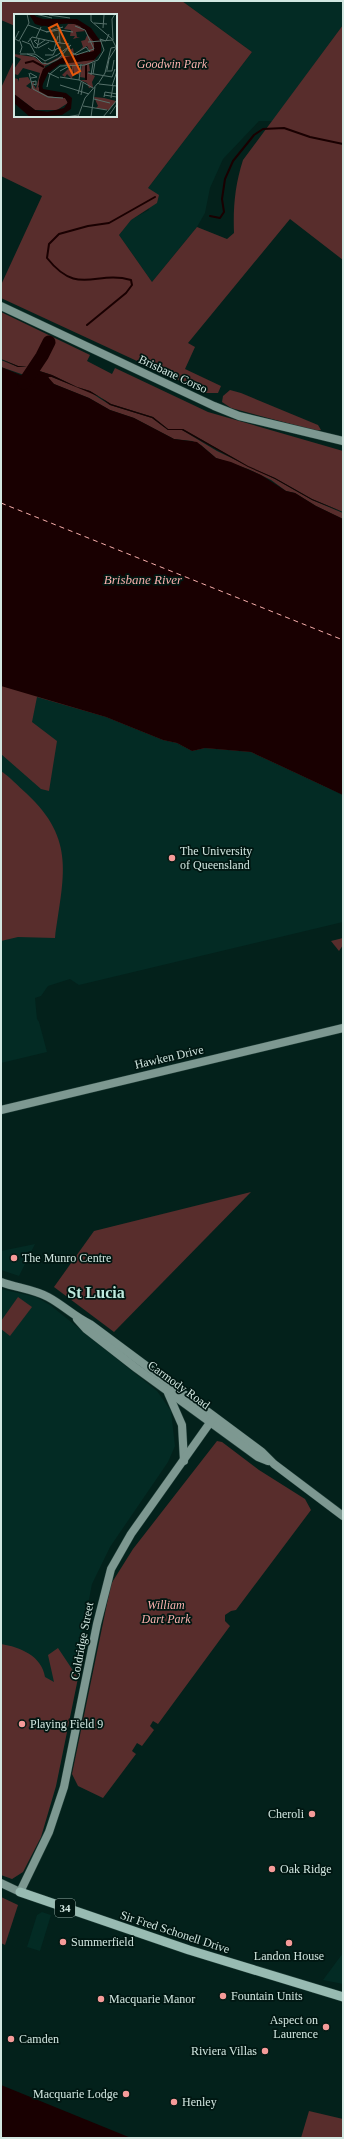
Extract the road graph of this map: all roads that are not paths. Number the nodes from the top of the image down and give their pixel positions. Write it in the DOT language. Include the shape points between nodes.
graph roads {
  1 [pos="1,306"];
  2 [pos="343,442"];
  3 [pos="343,1028"];
  4 [pos="1,1110"];
  5 [pos="1,1282"];
  6 [pos="76,1317"];
  7 [pos="166,1390"];
  8 [pos="212,1420"];
  9 [pos="184,1462"];
  10 [pos="343,1516"];
  11 [pos="1,1883"];
  12 [pos="20,1892"];
  13 [pos="343,1997"];
  1 -- 2 [label="main road, Brisbane Corso" via="208,404 240,416"];
  3 -- 4 [label="main road, Hawken Drive"];
  5 -- 6 [label="main road, Carmody Road" via="30,1289 50,1298"];
  6 -- 7 [label="main road, Carmody Road" via="86,1329"];
  6 -- 8 [label="main road, Carmody Road" via="90,1324"];
  7 -- 8 [label="main road, Carmody Road"];
  7 -- 9 [label="main road" via="182,1425"];
  8 -- 9 [label="main road, Coldridge Street"];
  8 -- 10 [label="main road, Carmody Road" via="258,1457 274,1464"];
  9 -- 12 [label="main road, Coldridge Street" via="122,1547 109,1574 64,1787 48,1833"];
  11 -- 12 [label="main road, Sir Fred Schonell Drive"];
  12 -- 13 [label="main road, Sir Fred Schonell Drive / 34" via="189,1950"];
}
